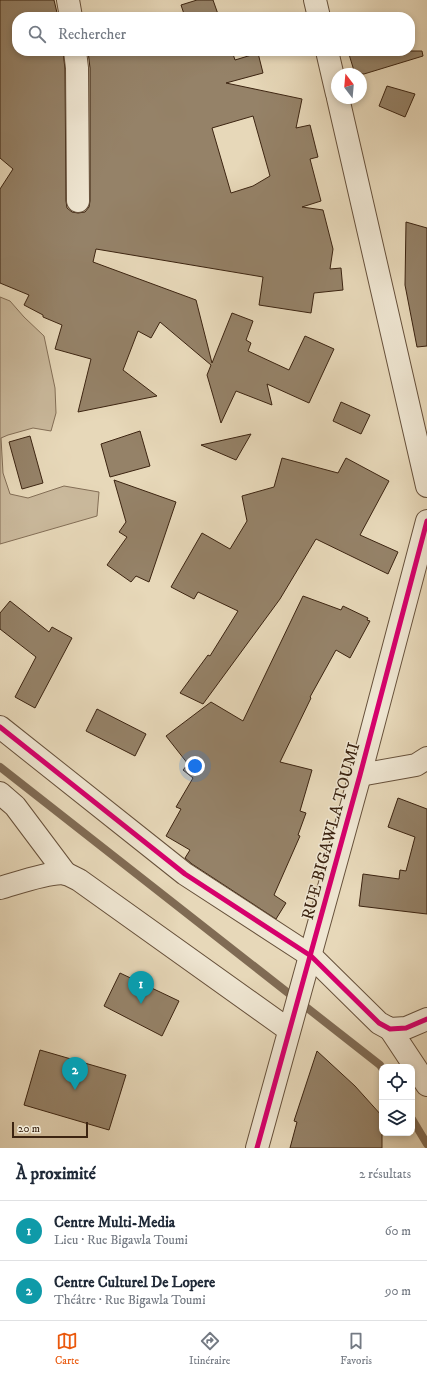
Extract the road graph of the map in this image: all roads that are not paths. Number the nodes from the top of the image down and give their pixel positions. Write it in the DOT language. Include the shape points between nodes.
graph roads {
  1 [pos="68,0"];
  2 [pos="315,0"];
  3 [pos="70,12"];
  4 [pos="318,12"];
  5 [pos="76,56"];
  6 [pos="328,56"];
  7 [pos="331,68"];
  8 [pos="339,104"];
  9 [pos="78,201"];
  10 [pos="427,486"];
  11 [pos="427,521"];
  12 [pos="0,727"];
  13 [pos="427,758"];
  14 [pos="360,775"];
  15 [pos="0,793"];
  16 [pos="66,874"];
  17 [pos="0,888"];
  18 [pos="309,962"];
  19 [pos="427,1020"];
  20 [pos="291,1022"];
  21 [pos="390,1029"];
  22 [pos="427,1085"];
  23 [pos="257,1148"];
  1 -- 3 [label="street"];
  2 -- 4 [label="street"];
  5 -- 9 [label="street"];
  6 -- 7 [label="street"];
  8 -- 10 [label="street"];
  11 -- 14 [label="street, RUE BIGAWLA TOUMI"];
  12 -- 18 [label="street" via="185,874"];
  13 -- 14 [label="street" via="416,765"];
  14 -- 18 [label="street, RUE BIGAWLA TOUMI"];
  15 -- 16 [label="street" via="15,806"];
  16 -- 17 [label="street" via="46,876"];
  16 -- 20 [label="street" via="79,880"];
  18 -- 20 [label="street, RUE BIGAWLA TOUMI"];
  18 -- 21 [label="street" via="379,1023"];
  19 -- 21 [label="street" via="406,1028"];
  20 -- 23 [label="street, RUE BIGAWLA TOUMI"];
  21 -- 22 [label="street"];
}
